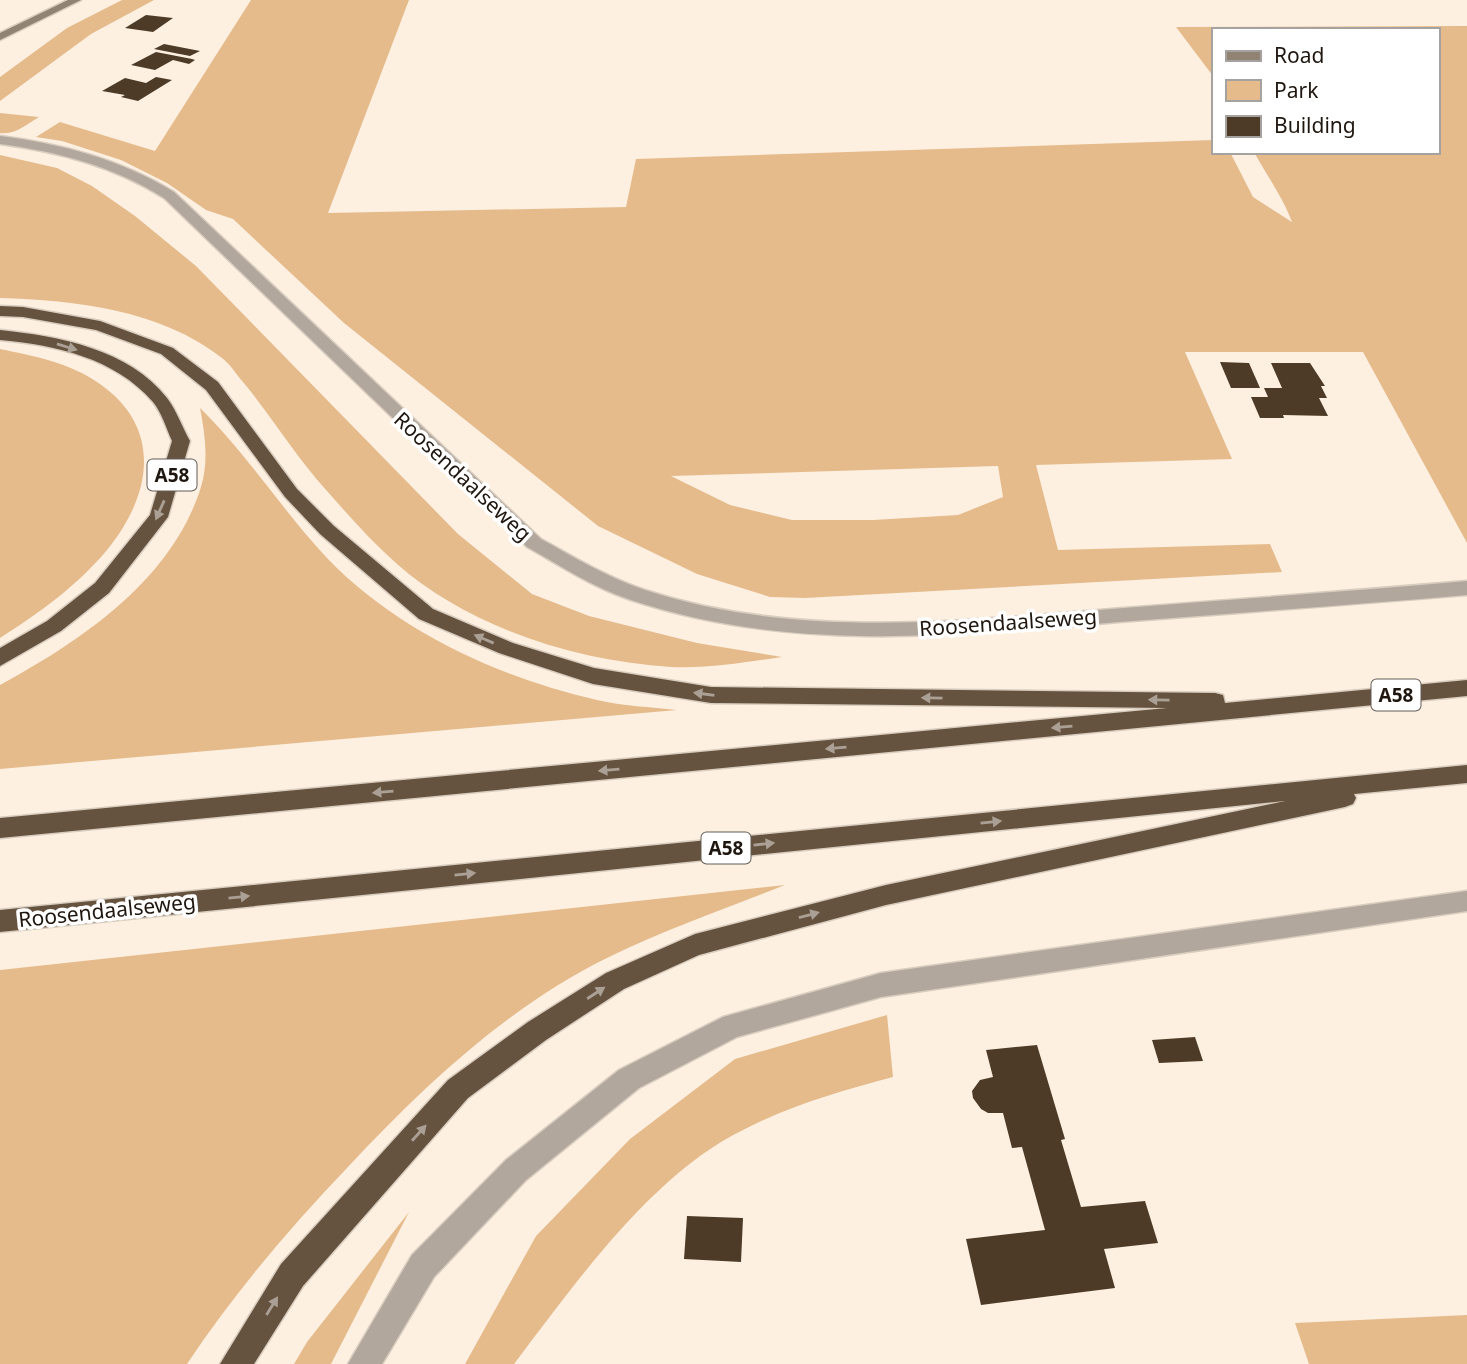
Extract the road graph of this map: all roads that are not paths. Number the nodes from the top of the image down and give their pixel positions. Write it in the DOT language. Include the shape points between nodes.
graph roads {
  1 [pos="76,0"];
  2 [pos="0,37"];
  3 [pos="0,140"];
  4 [pos="0,311"];
  5 [pos="0,335"];
  6 [pos="1467,588"];
  7 [pos="0,658"];
  8 [pos="1467,688"];
  9 [pos="1325,702"];
  10 [pos="1460,775"];
  11 [pos="0,828"];
  12 [pos="1467,901"];
  13 [pos="0,921"];
  14 [pos="236,1364"];
  15 [pos="364,1364"];
  1 -- 2 [label="street"];
  3 -- 6 [label="street, Roosendaalseweg" via="58,148 95,159 140,175 169,195 534,544 638,595 713,615 807,629 891,630"];
  9 -- 4 [label="highway, A58, one-way" via="711,695 593,676 506,648 426,614 327,530 291,493 212,386 167,351 100,326"];
  5 -- 7 [label="highway, A58, one-way" via="54,343 112,360 160,399 181,442 159,517 102,589 54,626"];
  8 -- 9 [label="highway, A58"];
  9 -- 11 [label="highway, A58, one-way"];
  13 -- 10 [label="highway, Roosendaalseweg / A58, one-way"];
  14 -- 10 [label="highway, A58, one-way" via="292,1275 458,1088 615,981 695,945 886,895"];
  12 -- 15 [label="street" via="881,985 732,1026 629,1079 516,1170 424,1266"];
}
